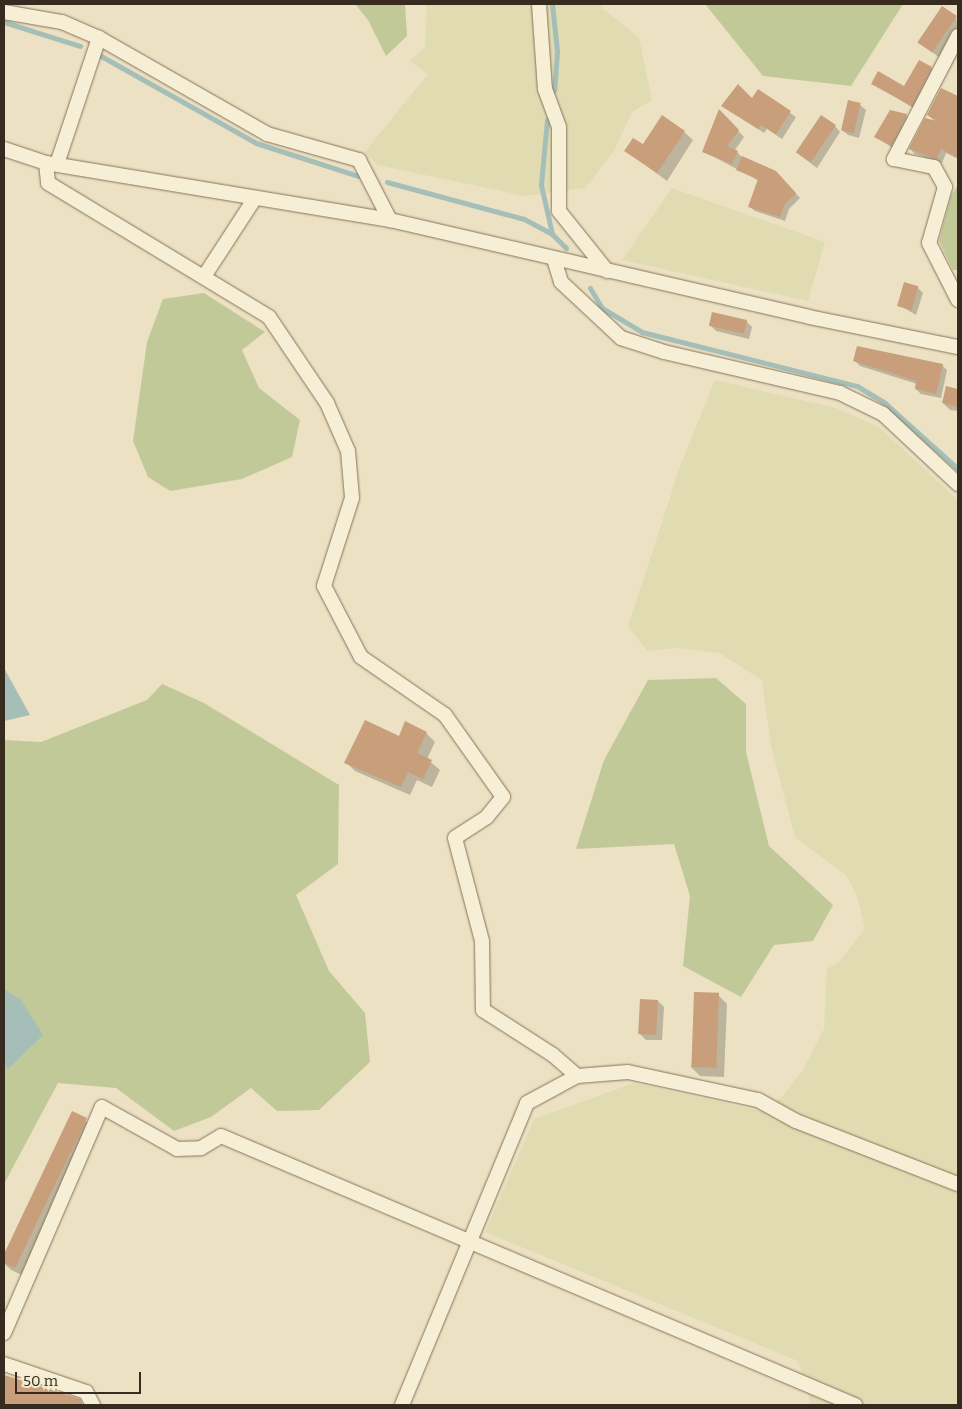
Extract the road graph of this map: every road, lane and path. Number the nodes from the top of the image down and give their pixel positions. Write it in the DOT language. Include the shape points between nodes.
graph roads {
  1 [pos="538,4"];
  2 [pos="4,12"];
  3 [pos="958,36"];
  4 [pos="99,38"];
  5 [pos="4,149"];
  6 [pos="52,163"];
  7 [pos="255,198"];
  8 [pos="390,220"];
  9 [pos="554,259"];
  10 [pos="606,271"];
  11 [pos="205,275"];
  12 [pos="958,300"];
  13 [pos="958,347"];
  14 [pos="958,484"];
  15 [pos="577,1076"];
  16 [pos="958,1184"];
  17 [pos="470,1243"];
  18 [pos="4,1333"];
  19 [pos="4,1364"];
  20 [pos="93,1405"];
  21 [pos="402,1405"];
  22 [pos="855,1405"];
  1 -- 10 [label="street" via="545,89 559,127 559,210"];
  2 -- 4 [label="street" via="62,22"];
  3 -- 12 [label="street" via="894,158 934,167 945,187 929,243"];
  4 -- 6 [label="street"];
  4 -- 8 [label="street" via="267,134 359,160"];
  5 -- 6 [label="street"];
  6 -- 7 [label="street"];
  6 -- 11 [label="street" via="48,183"];
  7 -- 8 [label="street"];
  7 -- 11 [label="street"];
  8 -- 9 [label="street"];
  9 -- 10 [label="street"];
  9 -- 14 [label="street" via="561,282 621,338 664,352 840,393 883,414"];
  10 -- 13 [label="street"];
  11 -- 15 [label="street" via="269,317 327,403 348,451 352,498 324,586 361,656 445,715 503,797 487,817 455,838 482,941 483,1010 553,1055"];
  15 -- 16 [label="street" via="628,1072 758,1100 796,1120"];
  15 -- 17 [label="street" via="527,1103"];
  17 -- 18 [label="street" via="221,1136 201,1148 178,1149 102,1107"];
  17 -- 21 [label="street"];
  17 -- 22 [label="street"];
  19 -- 20 [label="street" via="86,1392"];
}
